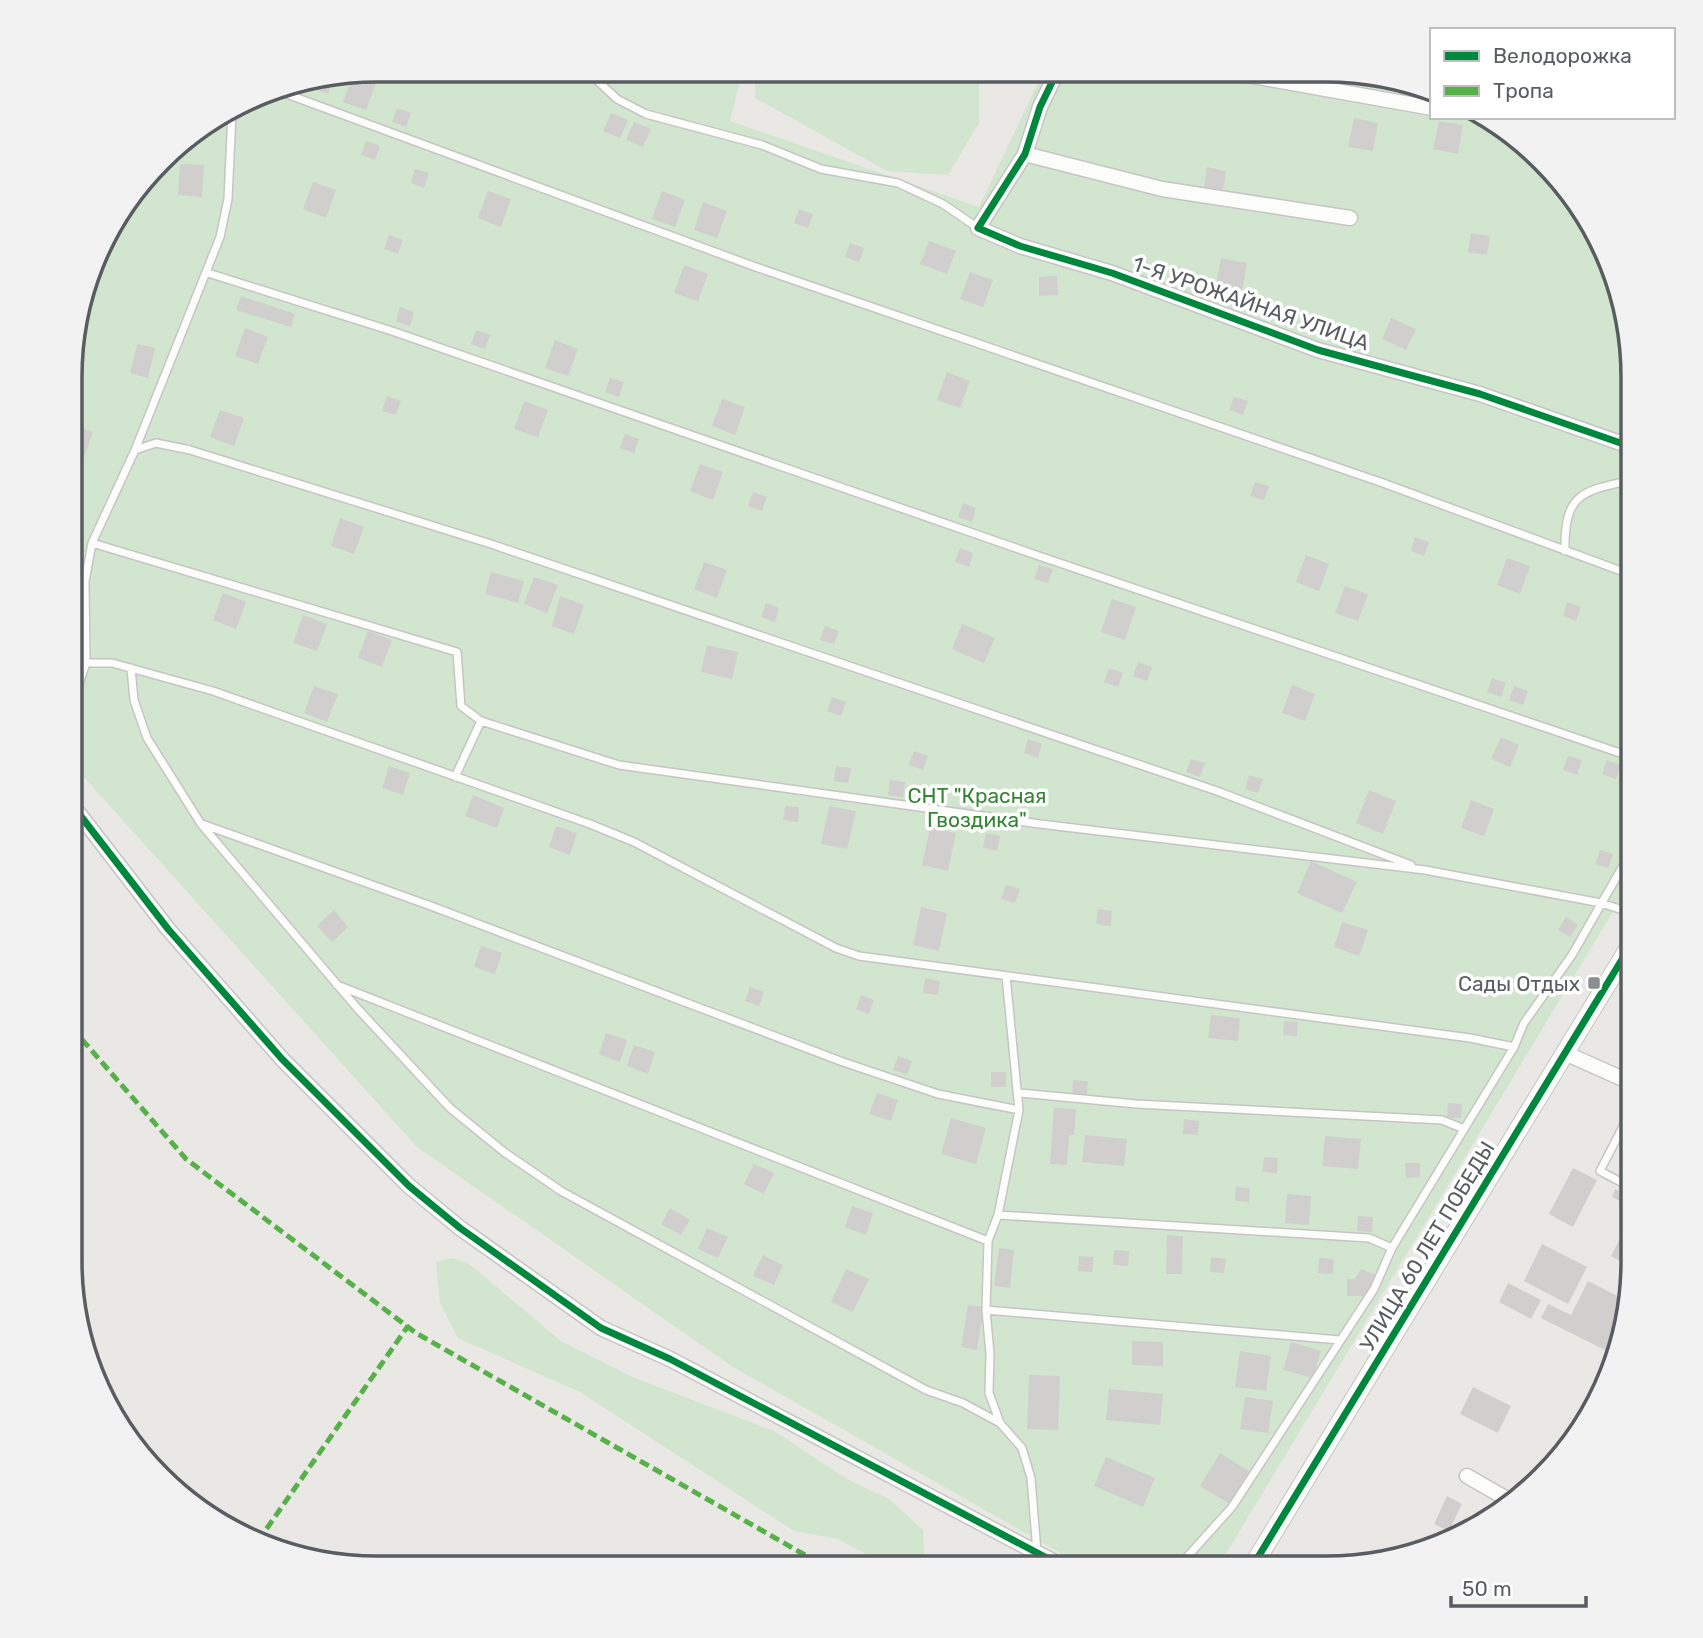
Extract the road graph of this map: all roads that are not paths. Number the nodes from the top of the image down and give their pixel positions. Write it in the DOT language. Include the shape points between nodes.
graph roads {
  1 [pos="598,82"];
  2 [pos="1053,82"];
  3 [pos="1286,82"];
  4 [pos="290,95"];
  5 [pos="1430,108"];
  6 [pos="232,121"];
  7 [pos="1025,154"];
  8 [pos="1350,218"];
  9 [pos="978,228"];
  10 [pos="208,273"];
  11 [pos="1621,443"];
  12 [pos="135,450"];
  13 [pos="1621,483"];
  14 [pos="92,543"];
  15 [pos="1565,551"];
  16 [pos="1621,571"];
  17 [pos="86,663"];
  18 [pos="131,668"];
  19 [pos="82,675"];
  20 [pos="481,721"];
  21 [pos="1621,753"];
  22 [pos="455,777"];
  23 [pos="82,818"];
  24 [pos="201,824"];
  25 [pos="1621,869"];
  26 [pos="1425,870"];
  27 [pos="1601,904"];
  28 [pos="1621,910"];
  29 [pos="1621,961"];
  30 [pos="1006,976"];
  31 [pos="337,984"];
  32 [pos="1514,1047"];
  33 [pos="1565,1053"];
  34 [pos="1621,1078"];
  35 [pos="1020,1093"];
  36 [pos="1019,1110"];
  37 [pos="1464,1129"];
  38 [pos="1621,1130"];
  39 [pos="1621,1182"];
  40 [pos="998,1215"];
  41 [pos="988,1241"];
  42 [pos="1392,1248"];
  43 [pos="986,1310"];
  44 [pos="1340,1340"];
  45 [pos="1000,1423"];
  46 [pos="1467,1476"];
  47 [pos="1503,1497"];
  48 [pos="1037,1553"];
  49 [pos="1043,1556"];
  50 [pos="1188,1556"];
  51 [pos="1259,1556"];
  1 -- 9 [label="lane" via="617,100 646,114 762,145 821,169 898,183 931,197"];
  2 -- 7 [label="street"];
  3 -- 5 [label="street"];
  4 -- 15 [label="lane" via="753,266 1383,483"];
  6 -- 10 [label="lane" via="228,199"];
  7 -- 8 [label="street" via="1162,189"];
  7 -- 9 [label="street"];
  9 -- 11 [label="street, 1-Я УРОЖАЙНАЯ УЛИЦА" via="1318,350 1480,394"];
  10 -- 12 [label="lane"];
  10 -- 21 [label="lane" via="405,335"];
  12 -- 14 [label="lane"];
  12 -- 26 [label="lane" via="156,443 190,450 491,544 1217,791"];
  13 -- 15 [label="lane" via="1589,489 1573,504 1564,526"];
  14 -- 17 [label="lane" via="85,581"];
  14 -- 20 [label="lane" via="457,652 461,706"];
  15 -- 16 [label="lane"];
  17 -- 18 [label="lane"];
  17 -- 19 [label="lane"];
  18 -- 22 [label="lane" via="213,691"];
  18 -- 24 [label="lane" via="134,700 147,738"];
  20 -- 22 [label="lane"];
  20 -- 26 [label="lane" via="619,765 1040,824"];
  22 -- 30 [label="lane" via="634,842 836,948 859,956"];
  23 -- 48 [label="street" via="168,929 282,1059 409,1186 460,1228 601,1328 670,1359"];
  24 -- 31 [label="lane"];
  24 -- 36 [label="lane" via="431,905 843,1062 937,1094"];
  25 -- 27 [label="lane"];
  26 -- 27 [label="lane"];
  27 -- 28 [label="lane"];
  27 -- 32 [label="lane" via="1524,1023"];
  29 -- 33 [label="street, УЛИЦА 60 ЛЕТ ПОБЕДЫ"];
  30 -- 32 [label="lane"];
  30 -- 35 [label="lane"];
  31 -- 41 [label="lane"];
  31 -- 45 [label="lane" via="450,1108 561,1191 926,1390"];
  32 -- 37 [label="lane"];
  33 -- 34 [label="street"];
  33 -- 51 [label="street, УЛИЦА 60 ЛЕТ ПОБЕДЫ"];
  35 -- 36 [label="lane"];
  35 -- 37 [label="lane" via="1136,1104 1442,1120"];
  36 -- 40 [label="lane"];
  37 -- 42 [label="lane"];
  38 -- 39 [label="lane" via="1600,1171"];
  40 -- 41 [label="lane"];
  40 -- 42 [label="lane" via="1369,1238"];
  41 -- 43 [label="lane"];
  42 -- 44 [label="lane" via="1374,1289"];
  43 -- 44 [label="lane"];
  43 -- 45 [label="lane" via="989,1393"];
  44 -- 50 [label="lane" via="1232,1507"];
  45 -- 48 [label="lane" via="1022,1448 1031,1478"];
  46 -- 47 [label="street"];
  48 -- 49 [label="street"];
}
